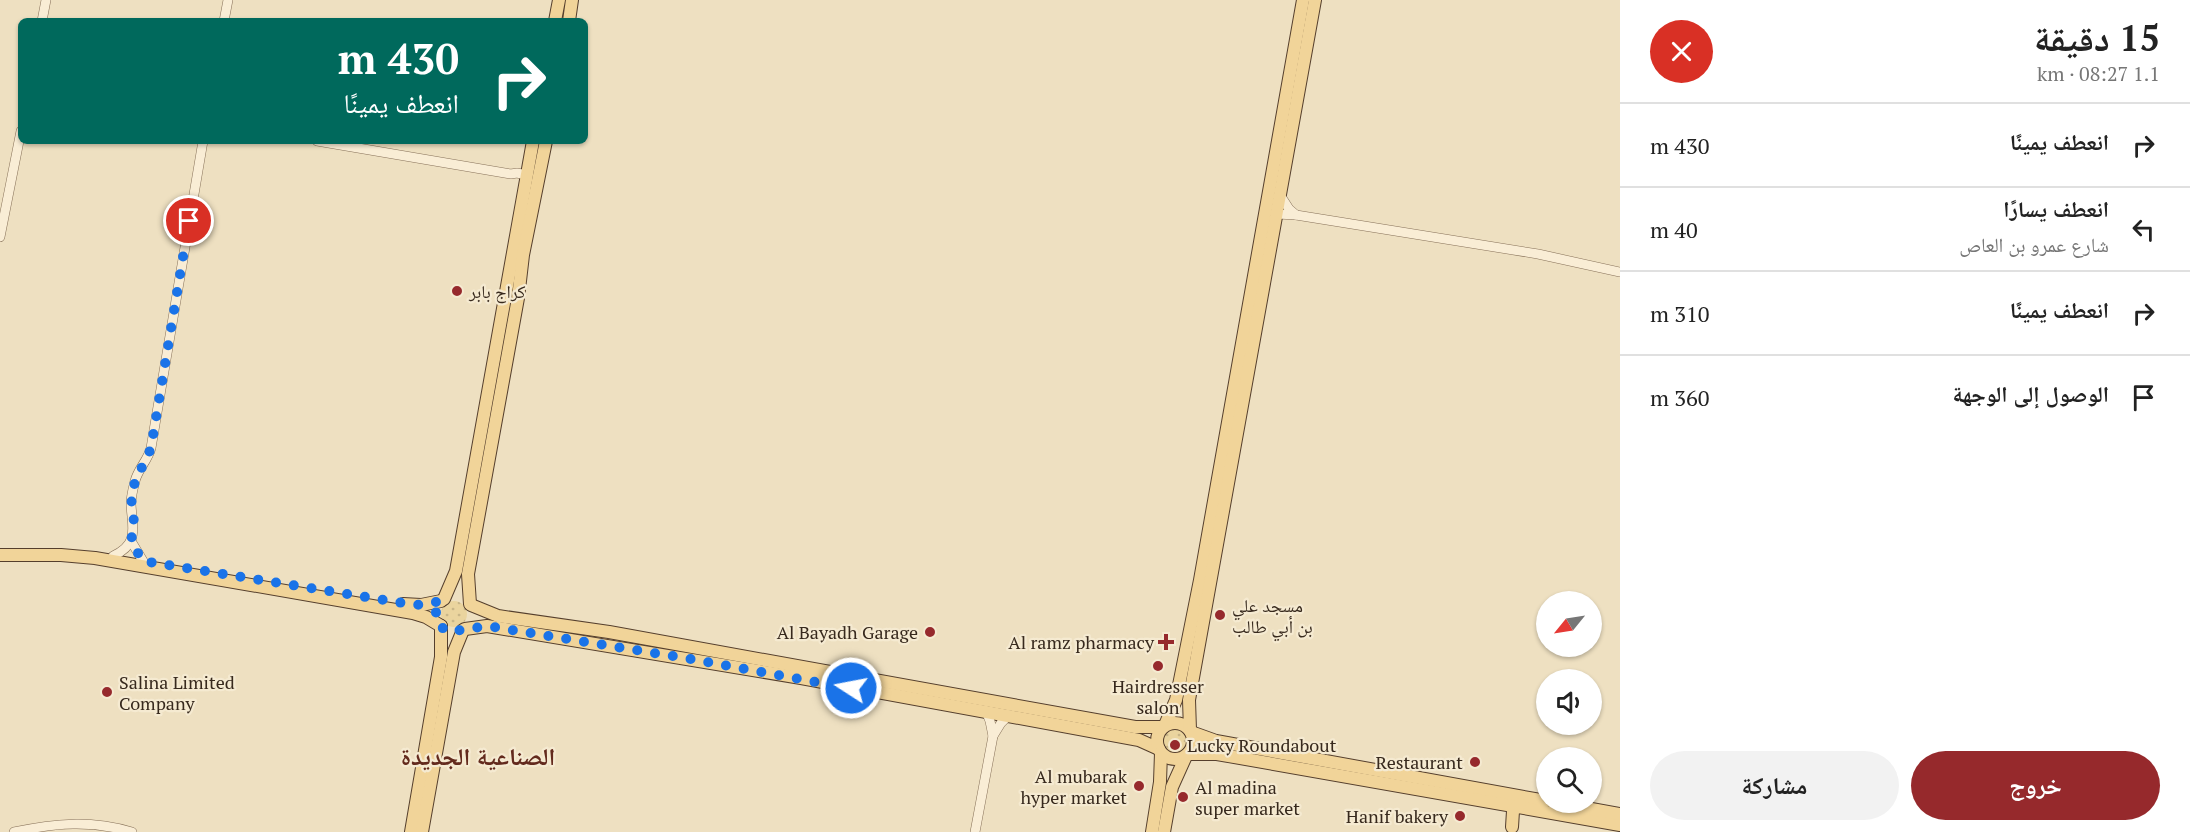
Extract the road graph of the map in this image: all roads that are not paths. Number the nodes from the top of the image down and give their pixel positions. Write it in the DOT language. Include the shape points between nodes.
graph roads {
  1 [pos="46,0"];
  2 [pos="228,0"];
  3 [pos="559,0"];
  4 [pos="573,0"];
  5 [pos="1303,0"];
  6 [pos="1315,0"];
  7 [pos="43,18"];
  8 [pos="225,18"];
  9 [pos="556,18"];
  10 [pos="570,18"];
  11 [pos="18,144"];
  12 [pos="202,144"];
  13 [pos="335,144"];
  14 [pos="532,144"];
  15 [pos="545,144"];
  16 [pos="525,181"];
  17 [pos="1271,182"];
  18 [pos="1280,195"];
  19 [pos="1277,214"];
  20 [pos="1296,215"];
  21 [pos="531,217"];
  22 [pos="1263,226"];
  23 [pos="0,237"];
  24 [pos="1269,252"];
  25 [pos="1620,272"];
  26 [pos="131,542"];
  27 [pos="0,549"];
  28 [pos="0,555"];
  29 [pos="114,556"];
  30 [pos="143,561"];
  31 [pos="442,600"];
  32 [pos="470,605"];
  33 [pos="441,626"];
  34 [pos="464,629"];
  35 [pos="824,670"];
  36 [pos="801,678"];
  37 [pos="879,681"];
  38 [pos="853,689"];
  39 [pos="986,711"];
  40 [pos="1009,716"];
  41 [pos="1164,726"];
  42 [pos="1191,731"];
  43 [pos="993,736"];
  44 [pos="1160,751"];
  45 [pos="1187,755"];
  46 [pos="1536,803"];
  47 [pos="1502,805"];
  48 [pos="1525,805"];
  49 [pos="1602,811"];
  50 [pos="1620,814"];
  51 [pos="1620,825"];
  52 [pos="1511,830"];
  53 [pos="14,832"];
  54 [pos="132,832"];
  55 [pos="411,832"];
  56 [pos="422,832"];
  57 [pos="975,832"];
  58 [pos="1152,832"];
  59 [pos="1164,832"];
  1 -- 7 [label="street"];
  2 -- 8 [label="street"];
  3 -- 9 [label="main road"];
  4 -- 10 [label="main road"];
  5 -- 17 [label="main road"];
  6 -- 18 [label="main road"];
  11 -- 23 [label="street"];
  12 -- 26 [label="street" via="151,448 131,497"];
  13 -- 16 [label="street" via="517,172"];
  14 -- 16 [label="main road"];
  15 -- 21 [label="main road"];
  16 -- 21 [label="main road" via="532,184 528,212"];
  16 -- 31 [label="main road" via="456,571"];
  17 -- 19 [label="main road" via="1271,208"];
  17 -- 22 [label="main road"];
  18 -- 19 [label="main road"];
  18 -- 20 [label="street"];
  19 -- 20 [label="street"];
  19 -- 24 [label="main road"];
  20 -- 25 [label="street" via="1538,254"];
  21 -- 32 [label="main road" via="468,574"];
  22 -- 24 [label="main road"];
  22 -- 41 [label="main road" via="1179,690"];
  24 -- 42 [label="main road" via="1189,700"];
  26 -- 29 [label="street"];
  26 -- 30 [label="street"];
  27 -- 29 [label="main road" via="50,549"];
  28 -- 33 [label="main road" via="61,555 112,561 413,613"];
  29 -- 30 [label="main road"];
  30 -- 31 [label="main road" via="409,604"];
  31 -- 32 [label="main road" via="458,596"];
  31 -- 33 [label="main road" via="436,614"];
  32 -- 34 [label="main road" via="472,618"];
  32 -- 35 [label="main road" via="498,616"];
  33 -- 34 [label="main road" via="449,632"];
  33 -- 55 [label="main road" via="442,651"];
  34 -- 36 [label="main road" via="487,626"];
  34 -- 56 [label="main road" via="454,652"];
  35 -- 36 [label="main road" via="824,680"];
  35 -- 37 [label="main road"];
  36 -- 38 [label="main road"];
  37 -- 38 [label="main road" via="854,681"];
  37 -- 41 [label="main road" via="1134,727"];
  38 -- 39 [label="main road"];
  39 -- 40 [label="main road"];
  39 -- 43 [label="street"];
  40 -- 43 [label="street"];
  40 -- 44 [label="main road" via="1139,740"];
  41 -- 42 [label="main road" via="1176,722"];
  41 -- 44 [label="main road" via="1157,737"];
  42 -- 45 [label="main road" via="1194,744"];
  42 -- 48 [label="main road" via="1216,741"];
  43 -- 57 [label="street"];
  44 -- 45 [label="main road" via="1170,759"];
  44 -- 58 [label="main road" via="1161,782"];
  45 -- 47 [label="main road" via="1210,753"];
  45 -- 59 [label="main road" via="1172,787"];
  46 -- 48 [label="main road"];
  47 -- 48 [label="main road"];
  47 -- 52 [label="street"];
  48 -- 51 [label="main road"];
  48 -- 52 [label="main road" via="1512,814"];
  49 -- 50 [label="main road"];
  53 -- 54 [label="street" via="81,823"];
}
